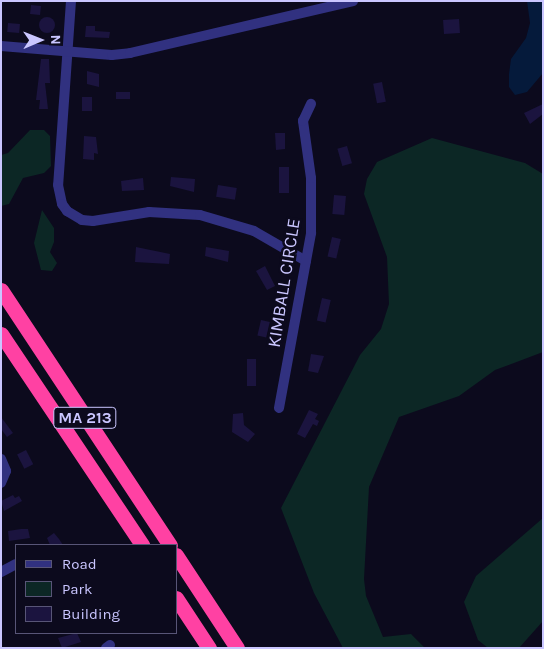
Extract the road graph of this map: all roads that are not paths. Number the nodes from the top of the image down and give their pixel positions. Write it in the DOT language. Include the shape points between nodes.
graph roads {
  1 [pos="71,1"];
  2 [pos="353,1"];
  3 [pos="1,46"];
  4 [pos="67,50"];
  5 [pos="311,104"];
  6 [pos="306,261"];
  7 [pos="1,290"];
  8 [pos="1,334"];
  9 [pos="278,408"];
  10 [pos="1,459"];
  11 [pos="1,483"];
  12 [pos="141,544"];
  13 [pos="169,544"];
  14 [pos="178,558"];
  15 [pos="178,601"];
  16 [pos="209,648"];
  17 [pos="237,648"];
  1 -- 4 [label="street"];
  2 -- 4 [label="street" via="130,53"];
  3 -- 4 [label="street"];
  4 -- 6 [label="street" via="58,185 67,211 82,220 93,221 149,212 200,215 254,231"];
  5 -- 6 [label="street, KIMBALL CIRCLE" via="303,121 312,197"];
  6 -- 9 [label="street, KIMBALL CIRCLE"];
  7 -- 13 [label="highway, MA 213"];
  8 -- 12 [label="highway, MA 213"];
  10 -- 11 [label="street" via="6,472"];
  14 -- 17 [label="highway"];
  15 -- 16 [label="highway"];
}
